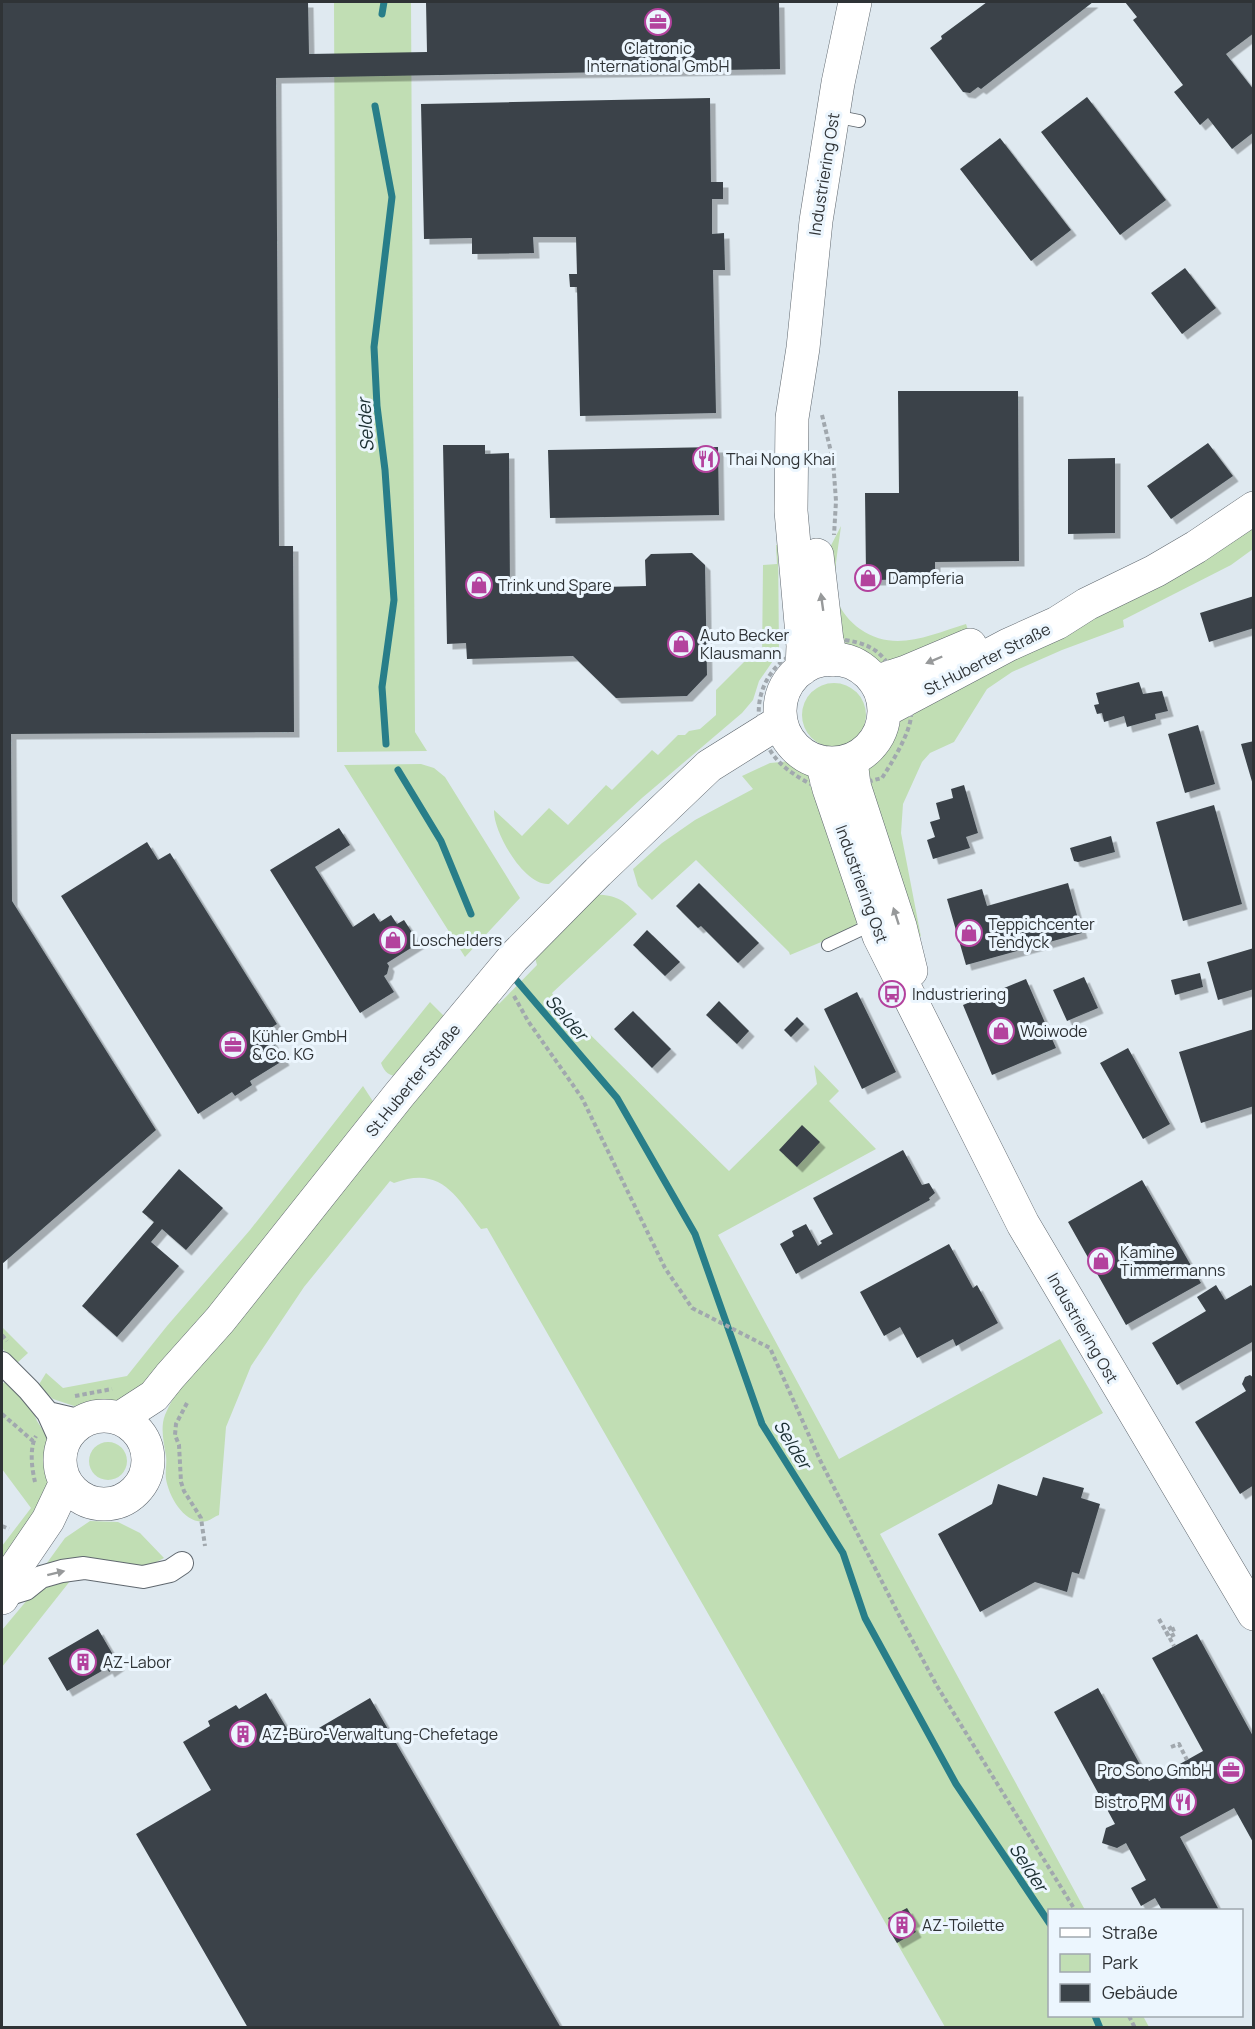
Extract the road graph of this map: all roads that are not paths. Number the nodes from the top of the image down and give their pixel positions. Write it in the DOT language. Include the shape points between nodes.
graph roads {
  1 [pos="855,2"];
  2 [pos="1254,508"];
  3 [pos="815,654"];
  4 [pos="881,684"];
  5 [pos="778,724"];
  6 [pos="836,761"];
  7 [pos="874,924"];
  8 [pos="828,945"];
  9 [pos="928,1034"];
  10 [pos="220,1320"];
  11 [pos="2,1363"];
  12 [pos="120,1418"];
  13 [pos="59,1435"];
  14 [pos="146,1443"];
  15 [pos="77,1492"];
  16 [pos="182,1563"];
  17 [pos="6,1592"];
  18 [pos="1254,1614"];
  1 -- 3 [label="street, Industriering Ost" via="848,119 816,221 803,348 810,390 814,529 827,641"];
  2 -- 4 [label="street, St.Huberter Straße" via="1155,571 1057,623 1008,645"];
  3 -- 4 [label="street" via="856,665"];
  3 -- 5 [label="street" via="786,687"];
  4 -- 6 [label="street" via="883,723 875,740 862,754"];
  5 -- 6 [label="street" via="802,753"];
  5 -- 10 [label="street, St.Huberter Straße" via="709,766 513,958"];
  6 -- 7 [label="street, Industriering Ost" via="829,789"];
  9 -- 6 [label="street, Industriering Ost, one-way" via="900,926 854,785"];
  7 -- 8 [label="lane"];
  7 -- 9 [label="street, Industriering Ost"];
  9 -- 18 [label="street, Industriering Ost" via="1023,1224"];
  10 -- 12 [label="street, St.Huberter Straße" via="154,1396"];
  10 -- 14 [label="street, St.Huberter Straße" via="177,1382"];
  11 -- 13 [label="street" via="48,1413"];
  12 -- 13 [label="street" via="94,1416"];
  12 -- 14 [label="street" via="131,1424"];
  13 -- 15 [label="street" via="60,1464"];
  14 -- 15 [label="street" via="149,1456 144,1480 128,1497 102,1504"];
  15 -- 17 [label="street" via="48,1520 16,1567"];
  17 -- 16 [label="street, one-way" via="26,1589 41,1577 62,1571 84,1568 143,1577 170,1571"];
}
